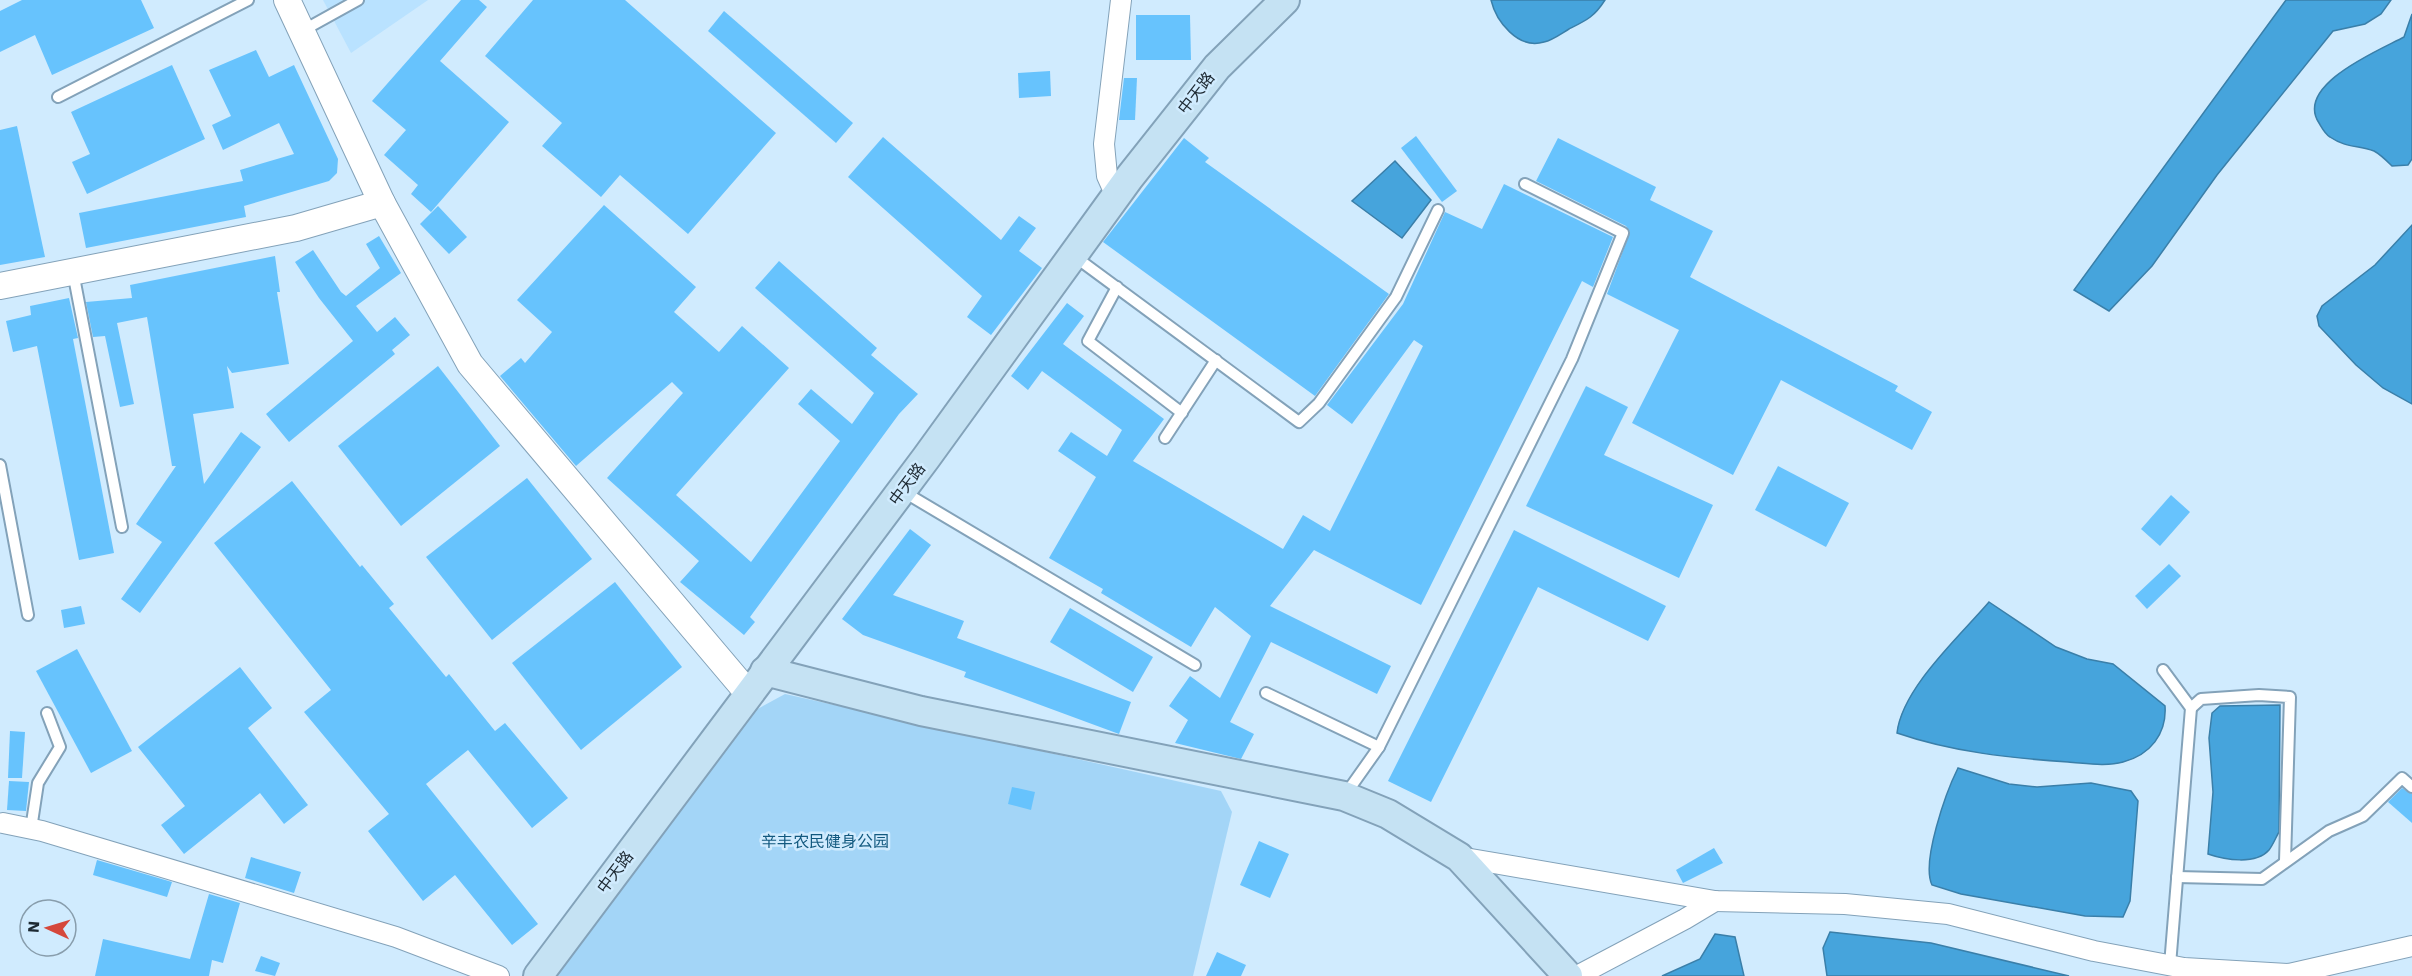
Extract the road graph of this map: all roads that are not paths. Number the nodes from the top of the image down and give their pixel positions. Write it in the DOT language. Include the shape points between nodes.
graph roads {
  1 [pos="248,0"];
  2 [pos="287,0"];
  3 [pos="358,0"];
  4 [pos="1121,0"];
  5 [pos="1285,0"];
  6 [pos="302,31"];
  7 [pos="58,97"];
  8 [pos="1525,184"];
  9 [pos="1116,196"];
  10 [pos="382,203"];
  11 [pos="1438,210"];
  12 [pos="1073,255"];
  13 [pos="73,272"];
  14 [pos="0,286"];
  15 [pos="1117,288"];
  16 [pos="1216,360"];
  17 [pos="1182,413"];
  18 [pos="1165,438"];
  19 [pos="0,465"];
  20 [pos="901,491"];
  21 [pos="122,527"];
  22 [pos="28,615"];
  23 [pos="1195,665"];
  24 [pos="2163,670"];
  25 [pos="765,671"];
  26 [pos="748,693"];
  27 [pos="1266,693"];
  28 [pos="2191,708"];
  29 [pos="47,713"];
  30 [pos="1379,747"];
  31 [pos="2412,787"];
  32 [pos="1344,796"];
  33 [pos="1,823"];
  34 [pos="31,829"];
  35 [pos="1460,857"];
  36 [pos="2285,861"];
  37 [pos="2177,877"];
  38 [pos="1715,901"];
  39 [pos="2412,946"];
  40 [pos="2170,965"];
  41 [pos="1569,973"];
  42 [pos="499,976"];
  43 [pos="538,976"];
  1 -- 7 [label="lane"];
  2 -- 6 [label="street"];
  3 -- 6 [label="lane"];
  4 -- 9 [label="street" via="1104,144 1107,176"];
  5 -- 9 [label="main road, 中天路" via="1217,67"];
  6 -- 10 [label="street"];
  8 -- 30 [label="lane" via="1623,233 1572,359"];
  9 -- 12 [label="main road, 中天路"];
  10 -- 13 [label="street" via="296,228"];
  10 -- 26 [label="street" via="470,364"];
  11 -- 16 [label="lane" via="1396,297 1319,403 1299,422"];
  12 -- 15 [label="lane"];
  12 -- 20 [label="main road, 中天路"];
  13 -- 14 [label="street"];
  13 -- 21 [label="lane"];
  15 -- 16 [label="lane"];
  15 -- 17 [label="lane" via="1088,340"];
  16 -- 17 [label="lane"];
  17 -- 18 [label="lane"];
  19 -- 22 [label="lane"];
  20 -- 23 [label="lane"];
  20 -- 25 [label="main road, 中天路"];
  24 -- 28 [label="lane"];
  25 -- 26 [label="main road, 中天路"];
  25 -- 32 [label="main road" via="921,711"];
  26 -- 43 [label="main road, 中天路"];
  27 -- 30 [label="lane"];
  28 -- 36 [label="lane" via="2201,699 2290,697"];
  28 -- 37 [label="lane"];
  29 -- 34 [label="lane" via="60,747 38,783"];
  30 -- 32 [label="lane"];
  31 -- 36 [label="lane" via="2402,778 2363,816 2329,831"];
  32 -- 35 [label="main road" via="1388,814"];
  33 -- 34 [label="street"];
  34 -- 42 [label="street" via="396,937"];
  35 -- 38 [label="street"];
  35 -- 41 [label="main road"];
  36 -- 37 [label="lane" via="2262,879"];
  37 -- 40 [label="lane"];
  38 -- 40 [label="street" via="1845,904 1948,914 2094,951"];
  38 -- 41 [label="street"];
  39 -- 40 [label="street" via="2289,974"];
}
